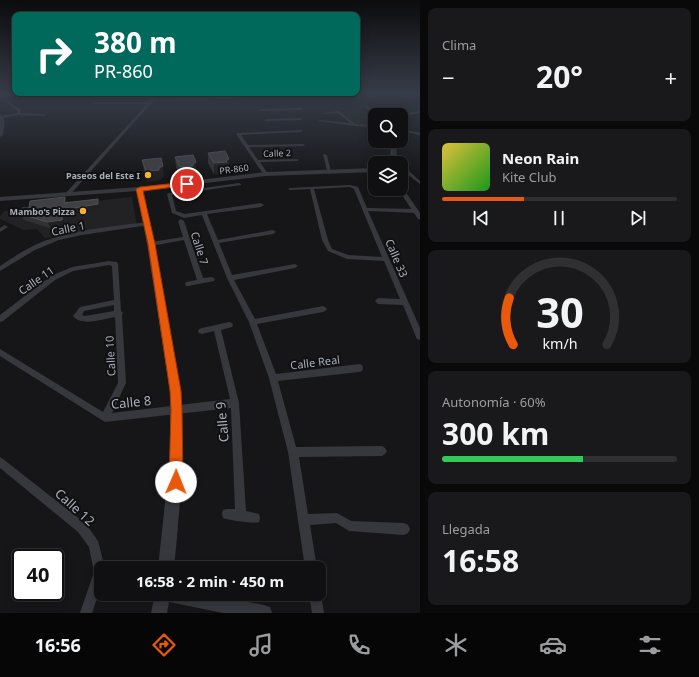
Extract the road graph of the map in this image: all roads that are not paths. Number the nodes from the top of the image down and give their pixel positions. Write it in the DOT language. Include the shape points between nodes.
graph roads {
  1 [pos="131,122"];
  2 [pos="267,122"];
  3 [pos="326,122"];
  4 [pos="350,122"];
  5 [pos="352,124"];
  6 [pos="368,125"];
  7 [pos="300,131"];
  8 [pos="408,131"];
  9 [pos="271,132"];
  10 [pos="420,134"];
  11 [pos="303,145"];
  12 [pos="246,146"];
  13 [pos="325,155"];
  14 [pos="297,160"];
  15 [pos="257,162"];
  16 [pos="368,170"];
  17 [pos="329,171"];
  18 [pos="408,173"];
  19 [pos="266,174"];
  20 [pos="420,183"];
  21 [pos="239,184"];
  22 [pos="140,189"];
  23 [pos="290,189"];
  24 [pos="312,189"];
  25 [pos="67,195"];
  26 [pos="406,196"];
  27 [pos="0,199"];
  28 [pos="261,205"];
  29 [pos="365,209"];
  30 [pos="416,211"];
  31 [pos="204,213"];
  32 [pos="420,218"];
  33 [pos="181,222"];
  34 [pos="147,224"];
  35 [pos="273,232"];
  36 [pos="186,238"];
  37 [pos="216,242"];
  38 [pos="151,244"];
  39 [pos="387,259"];
  40 [pos="112,264"];
  41 [pos="296,266"];
  42 [pos="0,269"];
  43 [pos="230,278"];
  44 [pos="212,279"];
  45 [pos="201,281"];
  46 [pos="188,284"];
  47 [pos="378,301"];
  48 [pos="118,302"];
  49 [pos="405,302"];
  50 [pos="323,309"];
  51 [pos="118,313"];
  52 [pos="0,319"];
  53 [pos="253,322"];
  54 [pos="229,325"];
  55 [pos="217,328"];
  56 [pos="202,331"];
  57 [pos="420,336"];
  58 [pos="0,352"];
  59 [pos="359,368"];
  60 [pos="273,378"];
  61 [pos="235,403"];
  62 [pos="177,410"];
  63 [pos="105,418"];
  64 [pos="382,451"];
  65 [pos="293,452"];
  66 [pos="0,462"];
  67 [pos="227,514"];
  68 [pos="241,514"];
  69 [pos="255,518"];
  70 [pos="303,520"];
  71 [pos="404,529"];
  72 [pos="167,561"];
  73 [pos="310,561"];
  74 [pos="162,601"];
  75 [pos="201,601"];
  76 [pos="316,601"];
  77 [pos="86,613"];
  78 [pos="159,613"];
  79 [pos="264,613"];
  80 [pos="318,613"];
  1 -- 25 [label="street"];
  2 -- 9 [label="street"];
  3 -- 5 [label="street"];
  4 -- 5 [label="street"];
  5 -- 6 [label="street"];
  7 -- 9 [label="street"];
  8 -- 10 [label="street"];
  9 -- 12 [label="street" via="238,134"];
  11 -- 12 [label="street"];
  12 -- 15 [label="street"];
  13 -- 17 [label="street"];
  14 -- 15 [label="street, Calle 2"];
  15 -- 19 [label="street"];
  16 -- 17 [label="street, PR-860 / PR-860"];
  17 -- 19 [label="street, PR-860 / PR-860"];
  18 -- 20 [label="street"];
  19 -- 22 [label="street, PR-860 / PR-860"];
  21 -- 31 [label="street" via="169,194 174,212 179,215"];
  22 -- 25 [label="street, PR-860 / PR-860"];
  22 -- 34 [label="street"];
  23 -- 24 [label="street"];
  24 -- 29 [label="street, Calle 33" via="344,186 356,188"];
  24 -- 39 [label="street" via="330,250 346,257"];
  25 -- 27 [label="street, PR-860 / PR-860"];
  26 -- 30 [label="street"];
  28 -- 31 [label="street"];
  29 -- 30 [label="street"];
  29 -- 39 [label="street, Calle 33"];
  30 -- 32 [label="street"];
  31 -- 37 [label="street"];
  33 -- 36 [label="street, Calle 7"];
  34 -- 38 [label="street"];
  34 -- 42 [label="street, Calle 1" via="69,236 45,243"];
  35 -- 37 [label="street"];
  36 -- 38 [label="street"];
  36 -- 45 [label="street, Calle 7"];
  37 -- 43 [label="street"];
  38 -- 62 [label="street"];
  39 -- 49 [label="street, Calle 33"];
  40 -- 48 [label="street, Calle 10" via="115,264"];
  40 -- 52 [label="street, Calle 11" via="72,269 53,278"];
  41 -- 43 [label="street"];
  43 -- 53 [label="street"];
  44 -- 45 [label="street"];
  45 -- 46 [label="street"];
  47 -- 49 [label="street"];
  48 -- 51 [label="street, Calle 10"];
  48 -- 51 [label="street" via="82,309 77,316 85,319"];
  49 -- 57 [label="street, Calle 33"];
  50 -- 53 [label="street"];
  51 -- 63 [label="street, Calle 10" via="122,383"];
  53 -- 60 [label="street"];
  54 -- 55 [label="street"];
  55 -- 56 [label="street"];
  55 -- 61 [label="street, Calle 9"];
  58 -- 63 [label="street, Calle 8"];
  59 -- 60 [label="street, Calle Real"];
  60 -- 65 [label="street"];
  61 -- 62 [label="street, Calle 8"];
  61 -- 68 [label="street, Calle 9"];
  62 -- 63 [label="street, Calle 8"];
  62 -- 72 [label="street" via="176,482"];
  64 -- 65 [label="street"];
  65 -- 70 [label="street"];
  66 -- 77 [label="street, Calle 12" via="82,528 94,545 100,572"];
  67 -- 68 [label="street"];
  68 -- 69 [label="street"];
  70 -- 71 [label="street" via="337,518 349,526"];
  70 -- 73 [label="street"];
  74 -- 78 [label="street"];
  75 -- 79 [label="street"];
  76 -- 80 [label="street"];
}
